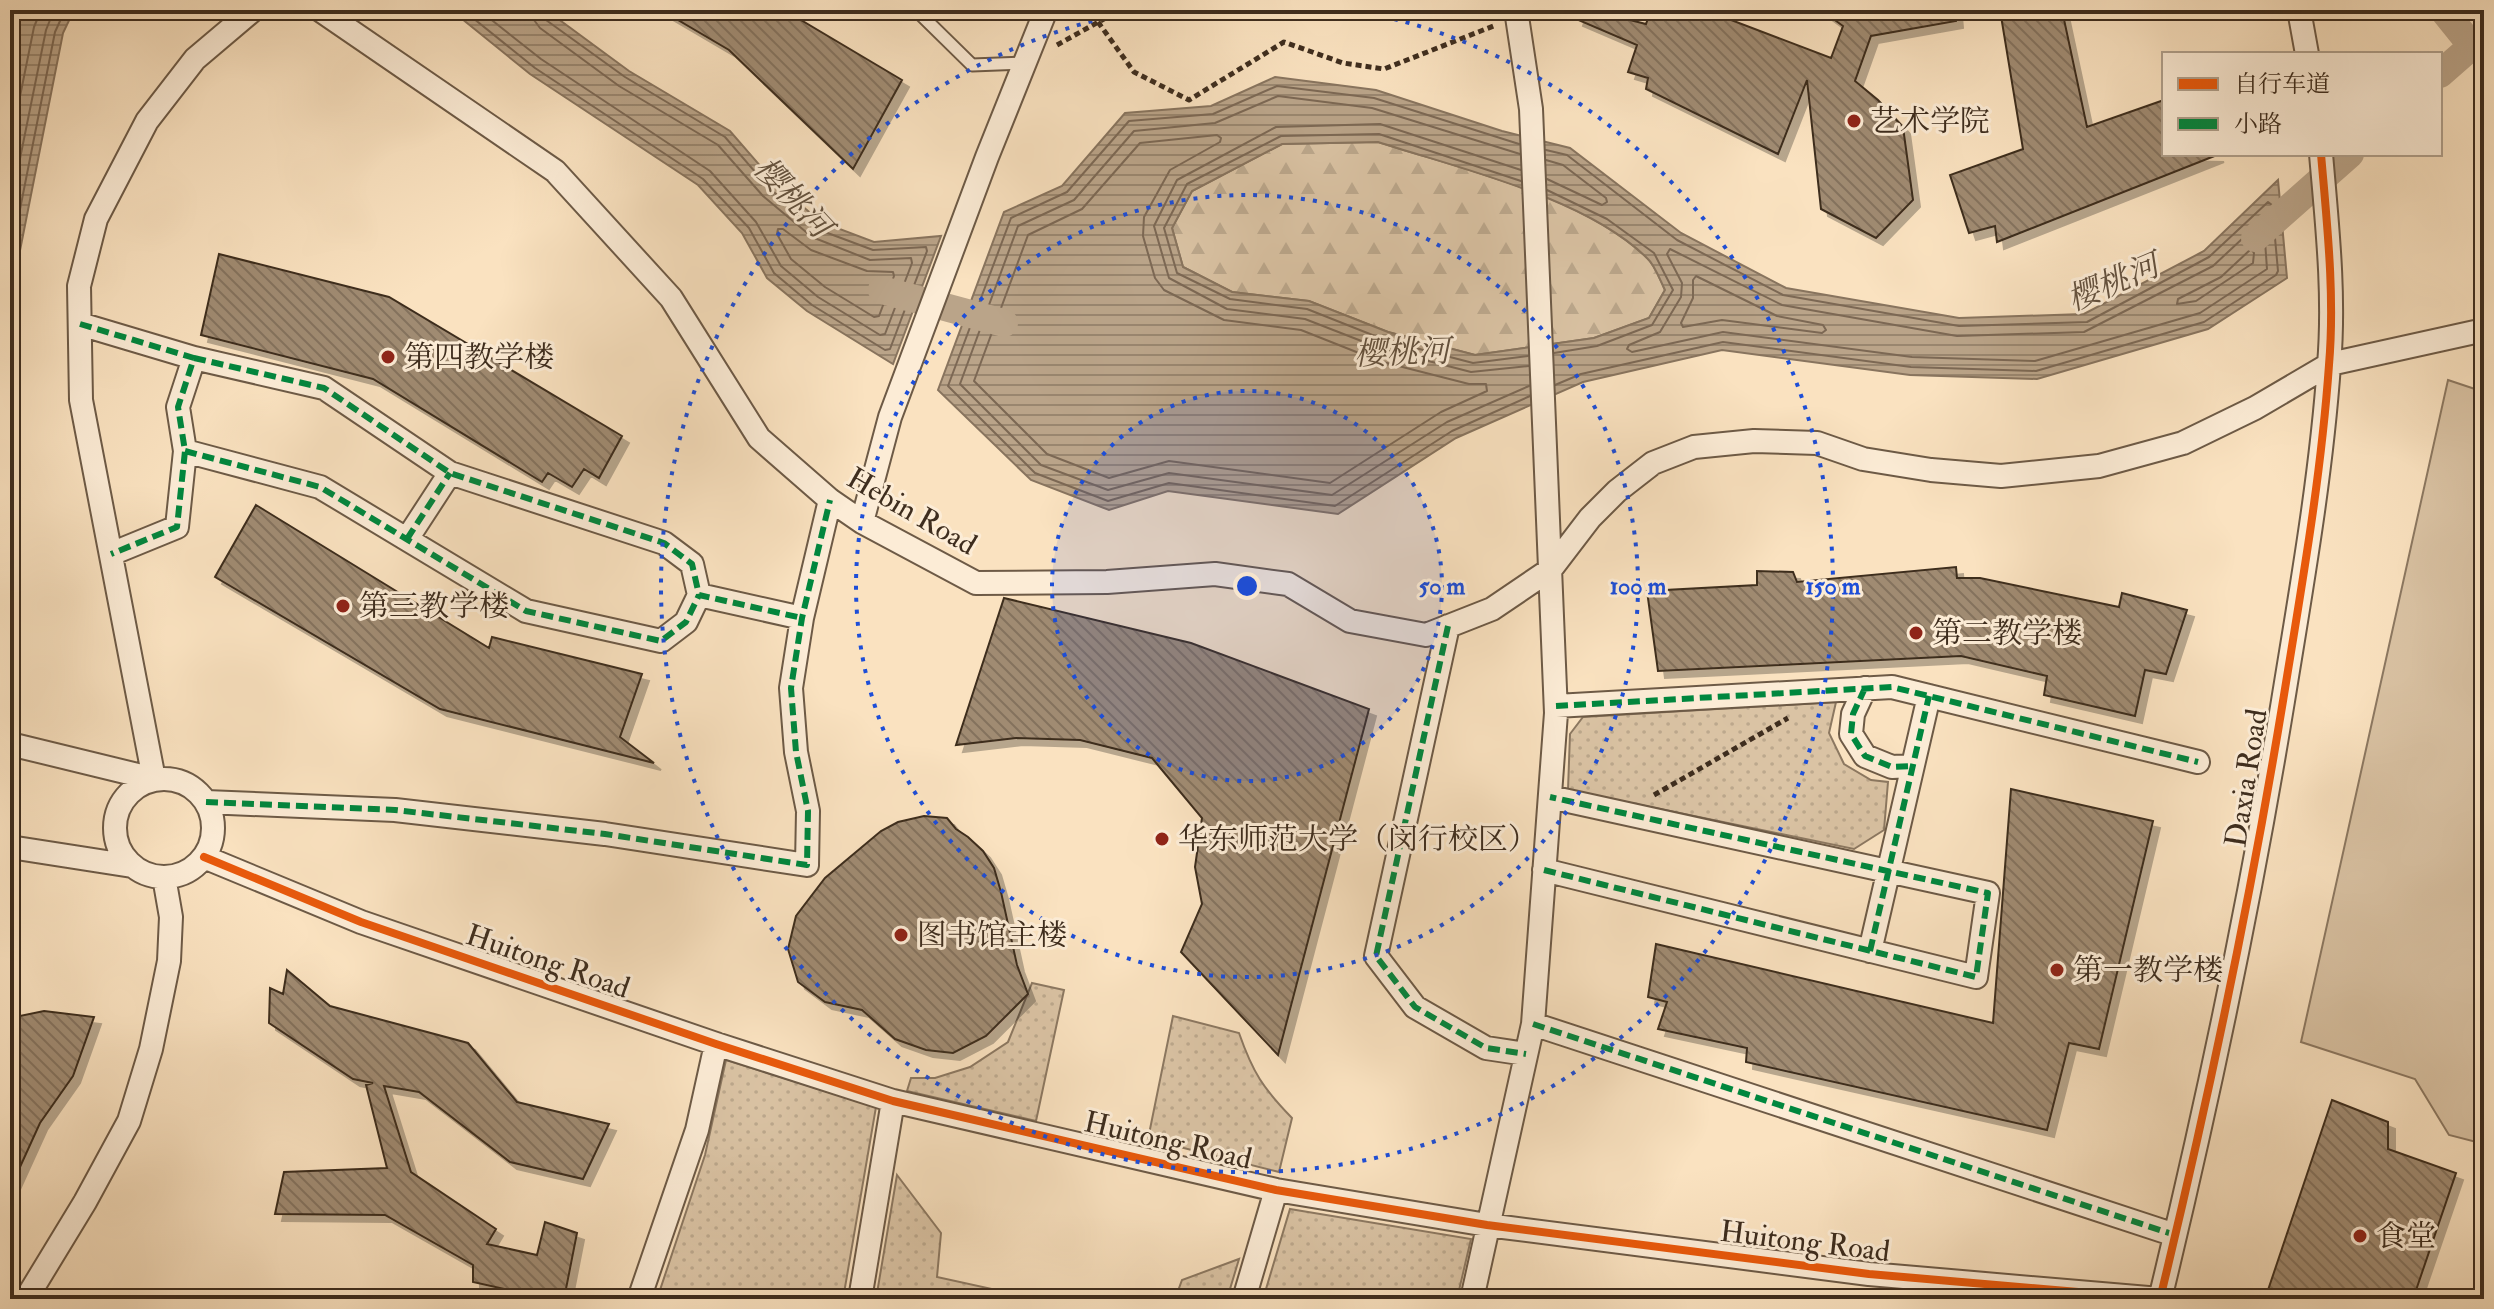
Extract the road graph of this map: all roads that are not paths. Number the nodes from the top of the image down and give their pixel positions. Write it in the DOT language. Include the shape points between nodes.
graph roads {
  1 [pos="253,10"];
  2 [pos="320,10"];
  3 [pos="916,10"];
  4 [pos="1046,10"];
  5 [pos="2299,10"];
  6 [pos="1517,13"];
  7 [pos="2307,52"];
  8 [pos="1025,63"];
  9 [pos="2321,156"];
  10 [pos="80,324"];
  11 [pos="2484,333"];
  12 [pos="194,358"];
  13 [pos="2330,364"];
  14 [pos="185,451"];
  15 [pos="450,473"];
  16 [pos="830,500"];
  17 [pos="862,522"];
  18 [pos="407,539"];
  19 [pos="111,554"];
  20 [pos="1551,569"];
  21 [pos="699,595"];
  22 [pos="802,618"];
  23 [pos="1448,626"];
  24 [pos="1865,688"];
  25 [pos="1929,696"];
  26 [pos="1556,706"];
  27 [pos="12,744"];
  28 [pos="2198,762"];
  29 [pos="1912,766"];
  30 [pos="154,779"];
  31 [pos="1550,797"];
  32 [pos="206,802"];
  33 [pos="10,847"];
  34 [pos="204,857"];
  35 [pos="132,866"];
  36 [pos="1544,870"];
  37 [pos="1887,872"];
  38 [pos="164,877"];
  39 [pos="1870,951"];
  40 [pos="1533,1024"];
  41 [pos="716,1044"];
  42 [pos="1526,1054"];
  43 [pos="893,1101"];
  44 [pos="1276,1190"];
  45 [pos="1487,1225"];
  46 [pos="2175,1235"];
  47 [pos="26,1299"];
  48 [pos="639,1299"];
  49 [pos="860,1299"];
  50 [pos="1244,1299"];
  51 [pos="1472,1299"];
  52 [pos="2160,1299"];
  1 -- 10 [label="street" via="195,59 147,121 96,219 79,286"];
  2 -- 16 [label="street, Hebin Road" via="555,171 671,298 759,438"];
  3 -- 8 [label="lane" via="972,65"];
  4 -- 8 [label="street"];
  5 -- 7 [label="street"];
  6 -- 20 [label="street" via="1531,109"];
  8 -- 17 [label="street" via="890,417"];
  9 -- 13 [label="street, Daxia Road" via="2330,257"];
  10 -- 12 [label="street"];
  10 -- 19 [label="street" via="81,400"];
  11 -- 13 [label="street, Hebin Road"];
  12 -- 14 [label="street" via="178,407"];
  12 -- 15 [label="street" via="324,388"];
  13 -- 20 [label="street, Hebin Road" via="2183,443 2099,466 2001,476 1863,459 1817,443 1754,441 1694,447 1653,463 1617,491"];
  13 -- 46 [label="street, Daxia Road" via="2305,565 2256,866"];
  14 -- 18 [label="street" via="320,487"];
  14 -- 19 [label="street" via="177,527"];
  15 -- 18 [label="street"];
  15 -- 21 [label="street" via="664,543 692,564"];
  16 -- 17 [label="street, Hebin Road"];
  16 -- 22 [label="street"];
  17 -- 23 [label="street, Hebin Road" via="976,583 1215,574 1288,584 1350,621 1426,635"];
  18 -- 21 [label="street" via="526,611 661,641 686,622"];
  19 -- 30 [label="street"];
  20 -- 23 [label="street, Hebin Road" via="1492,609"];
  20 -- 26 [label="street"];
  21 -- 22 [label="street"];
  22 -- 32 [label="street" via="791,688 808,811 807,865 395,810"];
  23 -- 42 [label="street" via="1376,956 1415,1007 1486,1048"];
  24 -- 25 [label="street" via="1892,687"];
  24 -- 26 [label="street"];
  24 -- 29 [label="street" via="1851,734 1865,756 1892,767"];
  25 -- 28 [label="street"];
  25 -- 29 [label="street"];
  26 -- 31 [label="street"];
  27 -- 30 [label="street"];
  29 -- 37 [label="street"];
  30 -- 32 [label="street" via="178,780"];
  30 -- 35 [label="street" via="124,797 114,826 119,850"];
  31 -- 36 [label="street"];
  31 -- 37 [label="street"];
  32 -- 34 [label="street" via="214,831"];
  33 -- 35 [label="street"];
  34 -- 38 [label="street" via="184,873"];
  34 -- 41 [label="street, Huitong Road" via="361,922"];
  35 -- 38 [label="street"];
  36 -- 39 [label="street"];
  36 -- 40 [label="street"];
  37 -- 39 [label="street"];
  37 -- 39 [label="street" via="1988,893 1976,977"];
  38 -- 47 [label="street" via="171,917 169,961 129,1121"];
  40 -- 42 [label="street"];
  40 -- 46 [label="street"];
  41 -- 43 [label="street, Huitong Road"];
  41 -- 48 [label="street" via="697,1130"];
  42 -- 45 [label="street"];
  43 -- 44 [label="street, Huitong Road"];
  43 -- 49 [label="street"];
  44 -- 45 [label="street, Huitong Road"];
  44 -- 50 [label="street"];
  45 -- 51 [label="street"];
  45 -- 52 [label="street, Huitong Road" via="1869,1274"];
  46 -- 52 [label="street, Daxia Road"];
}
